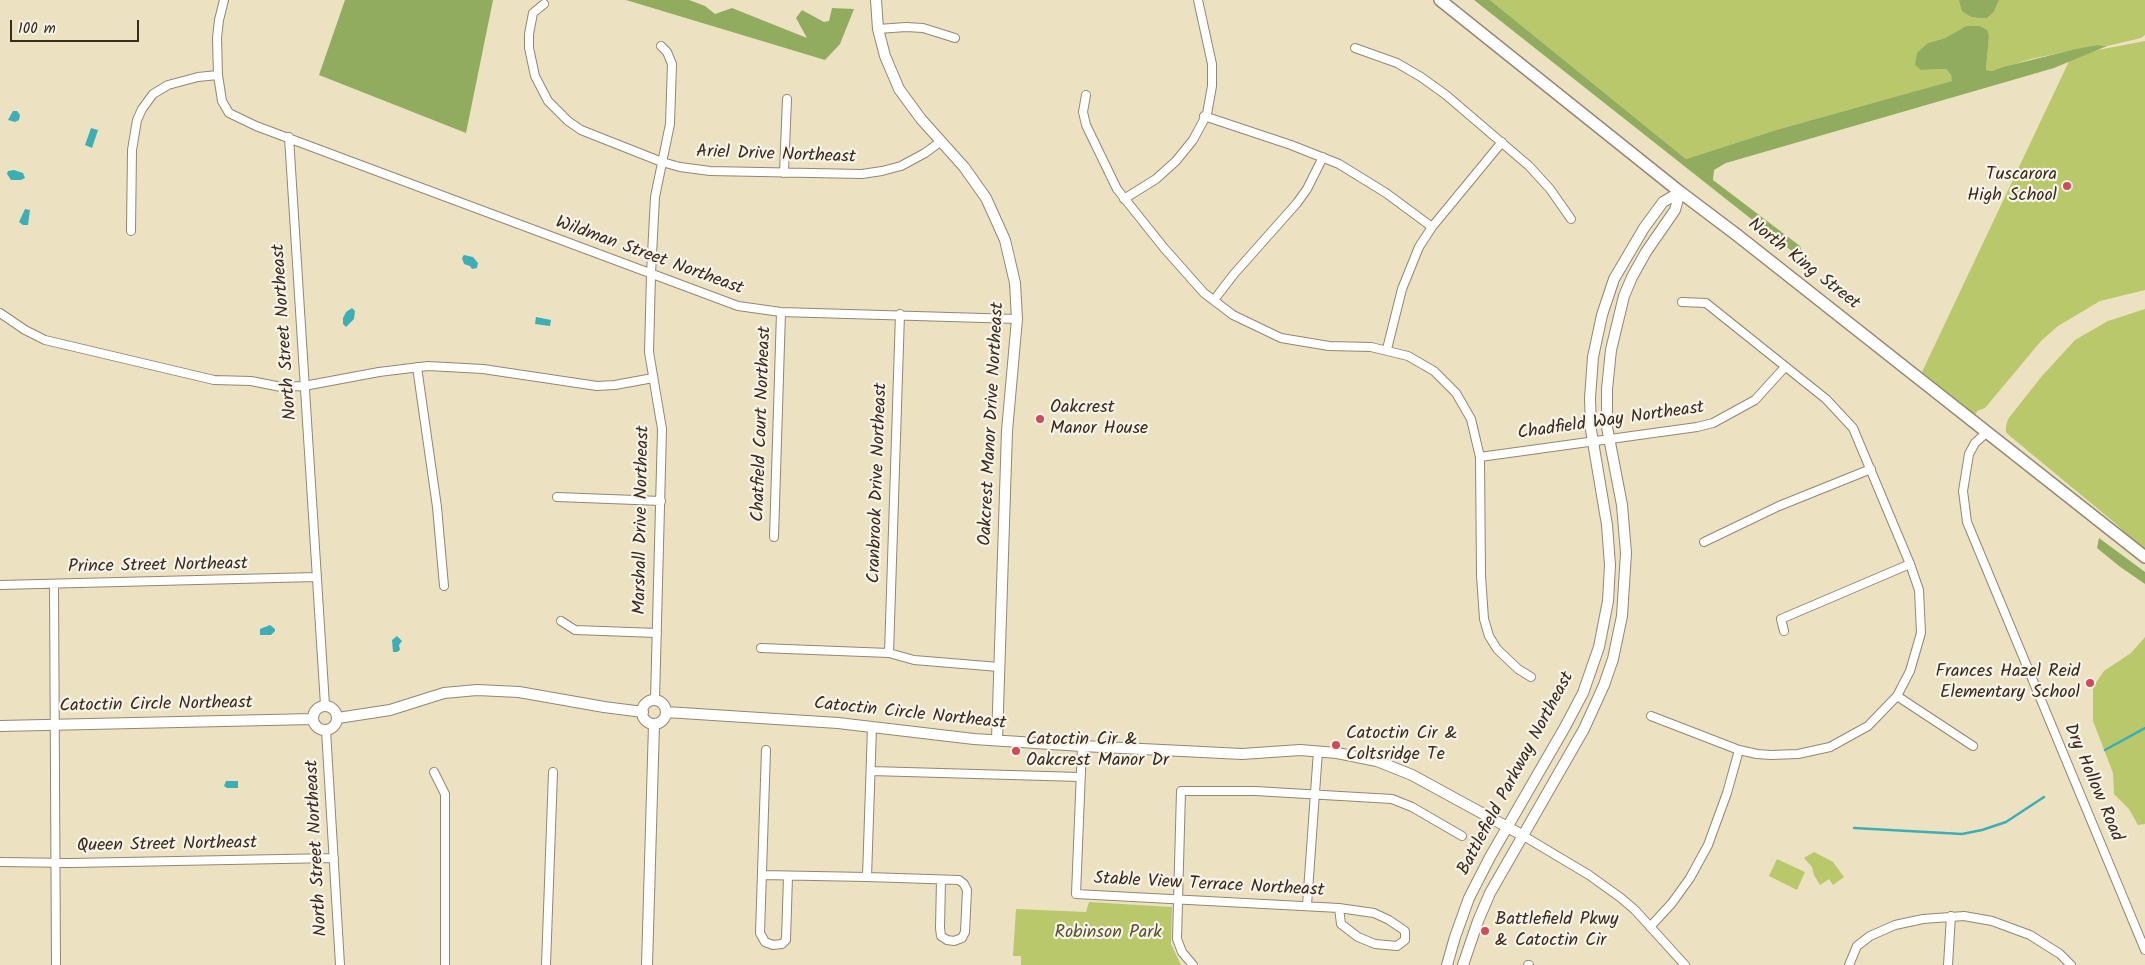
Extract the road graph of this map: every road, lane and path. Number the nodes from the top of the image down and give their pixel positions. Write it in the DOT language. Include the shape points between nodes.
graph roads {
  1 [pos="224,0"];
  2 [pos="876,0"];
  3 [pos="1198,0"];
  4 [pos="1440,0"];
  5 [pos="544,4"];
  6 [pos="878,29"];
  7 [pos="955,38"];
  8 [pos="660,46"];
  9 [pos="1355,48"];
  10 [pos="218,75"];
  11 [pos="1086,95"];
  12 [pos="787,99"];
  13 [pos="1204,116"];
  14 [pos="289,137"];
  15 [pos="940,142"];
  16 [pos="1502,142"];
  17 [pos="1322,157"];
  18 [pos="662,162"];
  19 [pos="784,173"];
  20 [pos="1680,192"];
  21 [pos="1124,199"];
  22 [pos="1571,219"];
  23 [pos="1432,227"];
  24 [pos="131,231"];
  25 [pos="651,274"];
  26 [pos="1214,300"];
  27 [pos="1682,302"];
  28 [pos="781,312"];
  29 [pos="0,313"];
  30 [pos="900,314"];
  31 [pos="1016,319"];
  32 [pos="1387,349"];
  33 [pos="418,367"];
  34 [pos="1785,367"];
  35 [pos="653,378"];
  36 [pos="304,386"];
  37 [pos="1986,433"];
  38 [pos="1609,439"];
  39 [pos="1593,441"];
  40 [pos="1480,457"];
  41 [pos="1871,469"];
  42 [pos="556,497"];
  43 [pos="661,501"];
  44 [pos="774,537"];
  45 [pos="1704,542"];
  46 [pos="2145,557"];
  47 [pos="1910,564"];
  48 [pos="316,577"];
  49 [pos="54,584"];
  50 [pos="0,585"];
  51 [pos="444,586"];
  52 [pos="561,621"];
  53 [pos="1784,631"];
  54 [pos="657,633"];
  55 [pos="761,648"];
  56 [pos="888,653"];
  57 [pos="999,668"];
  58 [pos="1531,677"];
  59 [pos="1897,696"];
  60 [pos="654,700"];
  61 [pos="325,705"];
  62 [pos="643,712"];
  63 [pos="666,712"];
  64 [pos="1651,716"];
  65 [pos="338,718"];
  66 [pos="313,719"];
  67 [pos="654,724"];
  68 [pos="55,725"];
  69 [pos="0,726"];
  70 [pos="872,727"];
  71 [pos="326,730"];
  72 [pos="997,740"];
  73 [pos="1082,746"];
  74 [pos="1973,746"];
  75 [pos="766,750"];
  76 [pos="1739,750"];
  77 [pos="1318,751"];
  78 [pos="871,771"];
  79 [pos="434,772"];
  80 [pos="553,772"];
  81 [pos="1080,777"];
  82 [pos="1314,794"];
  83 [pos="1508,827"];
  84 [pos="1522,835"];
  85 [pos="1462,836"];
  86 [pos="334,858"];
  87 [pos="0,862"];
  88 [pos="55,862"];
  89 [pos="762,875"];
  90 [pos="788,876"];
  91 [pos="867,877"];
  92 [pos="941,880"];
  93 [pos="1178,899"];
  94 [pos="1307,906"];
  95 [pos="1339,908"];
  96 [pos="1951,916"];
  97 [pos="1650,927"];
  98 [pos="2145,950"];
  99 [pos="56,965"];
  100 [pos="340,965"];
  101 [pos="445,965"];
  102 [pos="546,965"];
  103 [pos="647,965"];
  104 [pos="1193,965"];
  105 [pos="1447,965"];
  106 [pos="1463,965"];
  107 [pos="1685,965"];
  108 [pos="1849,965"];
  109 [pos="1948,965"];
  110 [pos="2071,965"];
  1 -- 10 [label="street" via="219,20"];
  2 -- 6 [label="street, Oakcrest Manor Drive Northeast"];
  3 -- 13 [label="street" via="1213,73 1211,100"];
  4 -- 20 [label="main road, North King Street"];
  5 -- 18 [label="street, Ariel Drive Northeast" via="533,12 529,48 535,76 548,101 581,130"];
  6 -- 7 [label="street" via="906,26"];
  6 -- 15 [label="street, Oakcrest Manor Drive Northeast" via="899,89"];
  8 -- 18 [label="street, Marshall Drive Northeast" via="672,64 670,124"];
  9 -- 16 [label="street" via="1384,57 1421,77"];
  10 -- 14 [label="street" via="222,101 229,113"];
  10 -- 24 [label="street" via="198,76 168,85 153,94 142,108 132,150"];
  11 -- 21 [label="street" via="1083,112 1086,125 1096,150"];
  12 -- 19 [label="street"];
  13 -- 17 [label="street"];
  13 -- 21 [label="street" via="1176,161 1156,179"];
  14 -- 25 [label="street, Wildman Street Northeast"];
  14 -- 36 [label="street, North Street Northeast"];
  15 -- 19 [label="street, Ariel Drive Northeast" via="925,153 882,172"];
  15 -- 31 [label="street, Oakcrest Manor Drive Northeast" via="969,175 994,213 1011,262"];
  16 -- 22 [label="street" via="1539,177"];
  16 -- 23 [label="street"];
  17 -- 23 [label="street" via="1370,182"];
  17 -- 26 [label="street" via="1298,203"];
  18 -- 19 [label="street, Ariel Drive Northeast" via="699,170"];
  18 -- 25 [label="street, Marshall Drive Northeast" via="655,197"];
  20 -- 37 [label="main road, North King Street"];
  20 -- 38 [label="street, Battlefield Parkway Northeast" via="1675,210 1632,277 1618,318 1606,389"];
  20 -- 39 [label="street, Battlefield Parkway Northeast" via="1663,202 1614,279 1593,357 1590,398"];
  21 -- 26 [label="street" via="1189,277"];
  23 -- 32 [label="street" via="1406,275"];
  25 -- 28 [label="street, Wildman Street Northeast" via="738,306"];
  25 -- 35 [label="street, Marshall Drive Northeast" via="649,352"];
  26 -- 32 [label="street" via="1233,315 1281,338 1322,345"];
  27 -- 34 [label="street" via="1706,303"];
  28 -- 30 [label="street, Wildman Street Northeast"];
  28 -- 44 [label="street, Chatfield Court Northeast"];
  29 -- 36 [label="street" via="45,340 214,380 251,381 281,387"];
  30 -- 31 [label="street, Wildman Street Northeast"];
  30 -- 56 [label="street, Cranbrook Drive Northeast"];
  31 -- 57 [label="street, Oakcrest Manor Drive Northeast" via="1006,431"];
  32 -- 40 [label="street" via="1421,362 1447,382 1471,420"];
  33 -- 35 [label="street" via="483,369 598,386"];
  33 -- 36 [label="street"];
  33 -- 51 [label="street"];
  34 -- 38 [label="street, Chadfield Way Northeast" via="1755,400 1712,423"];
  34 -- 41 [label="street" via="1847,420 1860,440"];
  35 -- 43 [label="street, Marshall Drive Northeast" via="662,429"];
  36 -- 48 [label="street, North Street Northeast"];
  37 -- 46 [label="main road, North King Street"];
  37 -- 98 [label="street, Dry Hollow Road" via="1968,454 1963,491 1967,522"];
  38 -- 39 [label="street, Chadfield Way Northeast"];
  38 -- 84 [label="street, Battlefield Parkway Northeast" via="1622,506 1626,553 1625,592 1618,639 1595,706"];
  39 -- 40 [label="street, Chadfield Way Northeast"];
  39 -- 83 [label="street, Battlefield Parkway Northeast" via="1609,544 1609,582 1599,647 1583,693"];
  40 -- 58 [label="street" via="1484,619 1497,650"];
  41 -- 45 [label="street" via="1778,506"];
  41 -- 47 [label="street"];
  42 -- 43 [label="street"];
  43 -- 54 [label="street, Marshall Drive Northeast"];
  47 -- 53 [label="street" via="1780,619"];
  47 -- 59 [label="street" via="1919,590 1921,633 1910,671"];
  48 -- 49 [label="street, Prince Street Northeast"];
  48 -- 61 [label="street, North Street Northeast"];
  49 -- 50 [label="street, Prince Street Northeast"];
  49 -- 68 [label="street"];
  52 -- 54 [label="street" via="575,630"];
  54 -- 60 [label="street, Marshall Drive Northeast"];
  55 -- 56 [label="street"];
  56 -- 57 [label="street" via="914,660"];
  57 -- 72 [label="street, Oakcrest Manor Drive Northeast"];
  59 -- 74 [label="street"];
  59 -- 76 [label="street" via="1868,726 1830,747 1787,755"];
  60 -- 62 [label="street" via="648,702"];
  60 -- 63 [label="street" via="663,704"];
  61 -- 65 [label="street" via="334,709"];
  61 -- 66 [label="street" via="316,709"];
  62 -- 65 [label="street" via="519,692 477,690 444,693 390,710"];
  62 -- 67 [label="street" via="646,720"];
  63 -- 67 [label="street" via="662,721"];
  63 -- 70 [label="street, Catoctin Circle Northeast"];
  64 -- 76 [label="street"];
  65 -- 71 [label="street" via="336,725"];
  66 -- 68 [label="street, Catoctin Circle Northeast"];
  66 -- 71 [label="street" via="317,727"];
  67 -- 103 [label="street"];
  68 -- 69 [label="street, Catoctin Circle Northeast"];
  68 -- 88 [label="street"];
  70 -- 72 [label="street, Catoctin Circle Northeast"];
  70 -- 78 [label="street"];
  71 -- 86 [label="street, North Street Northeast"];
  72 -- 73 [label="street, Catoctin Circle Northeast"];
  73 -- 77 [label="street, Catoctin Circle Northeast" via="1234,754"];
  73 -- 81 [label="street, Stable View Terrace Northeast"];
  75 -- 89 [label="street"];
  76 -- 97 [label="street" via="1708,846 1690,878"];
  77 -- 82 [label="street"];
  77 -- 83 [label="street, Catoctin Circle Northeast" via="1360,757 1395,768"];
  78 -- 81 [label="street"];
  78 -- 91 [label="street"];
  79 -- 101 [label="street" via="445,794"];
  80 -- 102 [label="street"];
  81 -- 93 [label="street, Stable View Terrace Northeast" via="1076,894"];
  82 -- 85 [label="street" via="1392,799"];
  82 -- 93 [label="street" via="1181,791"];
  82 -- 94 [label="street"];
  83 -- 84 [label="street, Catoctin Circle Northeast"];
  83 -- 105 [label="street, Battlefield Parkway Northeast" via="1469,898"];
  84 -- 97 [label="street, Catoctin Circle Northeast" via="1607,887"];
  84 -- 106 [label="street, Battlefield Parkway Northeast" via="1490,893"];
  86 -- 88 [label="street, Queen Street Northeast"];
  86 -- 100 [label="street, North Street Northeast"];
  87 -- 88 [label="street, Queen Street Northeast"];
  88 -- 99 [label="street"];
  89 -- 90 [label="street"];
  89 -- 90 [label="street" via="760,933 764,942 773,945 786,940"];
  90 -- 91 [label="street"];
  91 -- 92 [label="street"];
  92 -- 92 [label="street" via="959,880 967,890 964,932 962,938 954,941 941,936"];
  93 -- 94 [label="street, Stable View Terrace Northeast"];
  93 -- 104 [label="street" via="1177,938 1182,952"];
  94 -- 95 [label="street, Stable View Terrace Northeast"];
  95 -- 95 [label="street, Stable View Terrace Northeast" via="1389,920 1404,931 1405,940 1397,946 1376,944 1358,937 1341,924"];
  96 -- 108 [label="street" via="1895,925 1870,936 1857,946"];
  96 -- 109 [label="street"];
  96 -- 110 [label="street" via="1977,917 2006,925 2050,946"];
  97 -- 107 [label="street, Catoctin Circle Northeast"];
}
